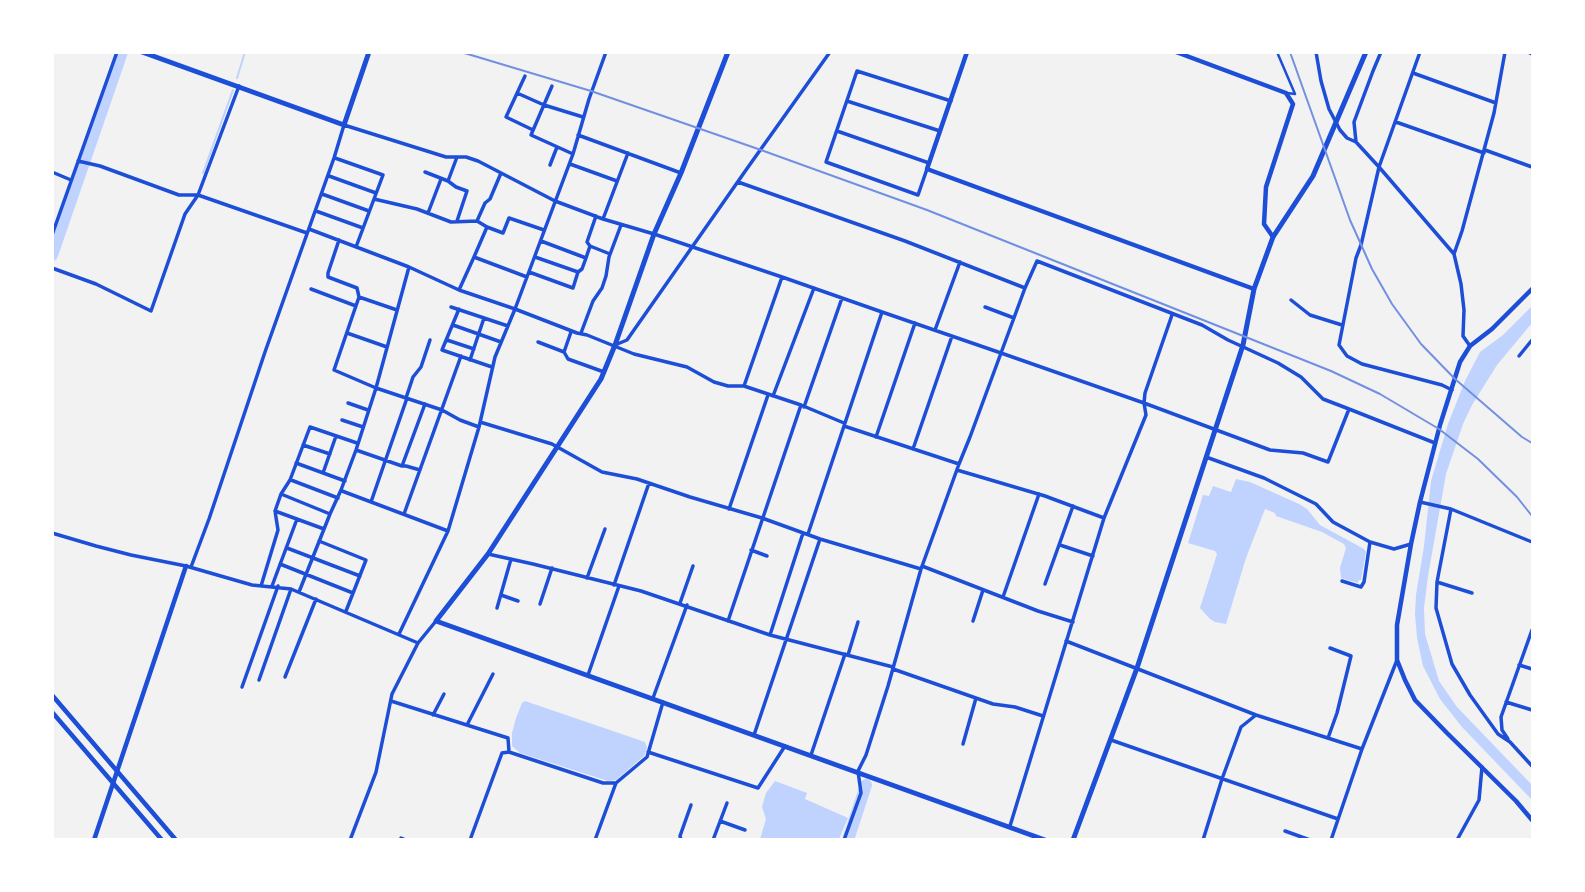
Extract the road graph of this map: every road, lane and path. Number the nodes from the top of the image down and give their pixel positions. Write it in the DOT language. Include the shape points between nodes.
graph roads {
  1 [pos="117,52"];
  2 [pos="142,52"];
  3 [pos="369,52"];
  4 [pos="606,52"];
  5 [pos="728,52"];
  6 [pos="830,52"];
  7 [pos="967,52"];
  8 [pos="1176,52"];
  9 [pos="1278,52"];
  10 [pos="1316,52"];
  11 [pos="1366,52"];
  12 [pos="1381,52"];
  13 [pos="1420,52"];
  14 [pos="1505,52"];
  15 [pos="1413,73"];
  16 [pos="525,76"];
  17 [pos="239,86"];
  18 [pos="552,86"];
  19 [pos="517,93"];
  20 [pos="1286,93"];
  21 [pos="847,101"];
  22 [pos="951,101"];
  23 [pos="1496,103"];
  24 [pos="544,105"];
  25 [pos="583,117"];
  26 [pos="1396,122"];
  27 [pos="344,125"];
  28 [pos="533,130"];
  29 [pos="837,131"];
  30 [pos="940,131"];
  31 [pos="578,135"];
  32 [pos="1356,142"];
  33 [pos="557,147"];
  34 [pos="1484,151"];
  35 [pos="573,153"];
  36 [pos="628,153"];
  37 [pos="457,157"];
  38 [pos="334,158"];
  39 [pos="78,161"];
  40 [pos="929,163"];
  41 [pos="569,164"];
  42 [pos="550,165"];
  43 [pos="1379,167"];
  44 [pos="1532,167"];
  45 [pos="927,169"];
  46 [pos="52,172"];
  47 [pos="425,172"];
  48 [pos="501,173"];
  49 [pos="681,173"];
  50 [pos="328,176"];
  51 [pos="442,178"];
  52 [pos="71,180"];
  53 [pos="448,181"];
  54 [pos="617,181"];
  55 [pos="738,181"];
  56 [pos="376,193"];
  57 [pos="321,194"];
  58 [pos="198,195"];
  59 [pos="374,199"];
  60 [pos="555,201"];
  61 [pos="316,211"];
  62 [pos="369,211"];
  63 [pos="428,213"];
  64 [pos="596,216"];
  65 [pos="603,219"];
  66 [pos="477,221"];
  67 [pos="457,222"];
  68 [pos="621,225"];
  69 [pos="486,227"];
  70 [pos="363,228"];
  71 [pos="544,230"];
  72 [pos="308,231"];
  73 [pos="654,234"];
  74 [pos="52,235"];
  75 [pos="1273,237"];
  76 [pos="339,240"];
  77 [pos="541,241"];
  78 [pos="590,246"];
  79 [pos="356,247"];
  80 [pos="692,247"];
  81 [pos="610,254"];
  82 [pos="1454,254"];
  83 [pos="474,257"];
  84 [pos="535,257"];
  85 [pos="586,258"];
  86 [pos="960,262"];
  87 [pos="409,267"];
  88 [pos="52,268"];
  89 [pos="579,272"];
  90 [pos="528,274"];
  91 [pos="782,277"];
  92 [pos="814,288"];
  93 [pos="1025,288"];
  94 [pos="311,289"];
  95 [pos="1254,289"];
  96 [pos="1532,289"];
  97 [pos="459,290"];
  98 [pos="359,297"];
  99 [pos="842,298"];
  100 [pos="1291,300"];
  101 [pos="356,306"];
  102 [pos="451,307"];
  103 [pos="985,307"];
  104 [pos="459,309"];
  105 [pos="515,309"];
  106 [pos="397,310"];
  107 [pos="882,312"];
  108 [pos="1172,315"];
  109 [pos="484,318"];
  110 [pos="1014,318"];
  111 [pos="915,323"];
  112 [pos="453,325"];
  113 [pos="1342,325"];
  114 [pos="508,326"];
  115 [pos="572,331"];
  116 [pos="935,331"];
  117 [pos="347,333"];
  118 [pos="581,333"];
  119 [pos="479,334"];
  120 [pos="951,336"];
  121 [pos="430,340"];
  122 [pos="447,340"];
  123 [pos="1532,340"];
  124 [pos="501,342"];
  125 [pos="538,342"];
  126 [pos="615,345"];
  127 [pos="1243,345"];
  128 [pos="1470,346"];
  129 [pos="387,347"];
  130 [pos="474,349"];
  131 [pos="564,352"];
  132 [pos="1000,353"];
  133 [pos="461,356"];
  134 [pos="1519,356"];
  135 [pos="470,360"];
  136 [pos="492,367"];
  137 [pos="604,372"];
  138 [pos="744,386"];
  139 [pos="376,388"];
  140 [pos="1452,390"];
  141 [pos="770,396"];
  142 [pos="407,398"];
  143 [pos="1144,403"];
  144 [pos="348,404"];
  145 [pos="425,404"];
  146 [pos="802,406"];
  147 [pos="1349,409"];
  148 [pos="368,410"];
  149 [pos="442,410"];
  150 [pos="342,420"];
  151 [pos="479,424"];
  152 [pos="844,424"];
  153 [pos="363,427"];
  154 [pos="1214,429"];
  155 [pos="336,436"];
  156 [pos="876,437"];
  157 [pos="358,443"];
  158 [pos="1435,443"];
  159 [pos="303,445"];
  160 [pos="557,447"];
  161 [pos="913,449"];
  162 [pos="356,450"];
  163 [pos="330,454"];
  164 [pos="1206,457"];
  165 [pos="386,460"];
  166 [pos="296,463"];
  167 [pos="959,464"];
  168 [pos="402,466"];
  169 [pos="420,470"];
  170 [pos="957,470"];
  171 [pos="323,473"];
  172 [pos="290,480"];
  173 [pos="345,481"];
  174 [pos="649,483"];
  175 [pos="341,490"];
  176 [pos="281,494"];
  177 [pos="1039,494"];
  178 [pos="338,498"];
  179 [pos="371,502"];
  180 [pos="1421,503"];
  181 [pos="1073,506"];
  182 [pos="729,509"];
  183 [pos="1451,509"];
  184 [pos="275,510"];
  185 [pos="330,514"];
  186 [pos="404,514"];
  187 [pos="762,518"];
  188 [pos="1104,518"];
  189 [pos="297,519"];
  190 [pos="324,529"];
  191 [pos="605,529"];
  192 [pos="448,531"];
  193 [pos="52,533"];
  194 [pos="806,533"];
  195 [pos="820,539"];
  196 [pos="319,541"];
  197 [pos="1370,542"];
  198 [pos="1532,542"];
  199 [pos="1411,544"];
  200 [pos="1060,545"];
  201 [pos="286,548"];
  202 [pos="751,550"];
  203 [pos="488,554"];
  204 [pos="767,556"];
  205 [pos="1093,556"];
  206 [pos="312,558"];
  207 [pos="512,559"];
  208 [pos="280,564"];
  209 [pos="693,566"];
  210 [pos="189,567"];
  211 [pos="552,568"];
  212 [pos="922,568"];
  213 [pos="306,574"];
  214 [pos="360,576"];
  215 [pos="587,578"];
  216 [pos="1342,581"];
  217 [pos="1437,582"];
  218 [pos="1045,584"];
  219 [pos="261,586"];
  220 [pos="272,586"];
  221 [pos="278,586"];
  222 [pos="617,586"];
  223 [pos="291,589"];
  224 [pos="983,590"];
  225 [pos="299,592"];
  226 [pos="353,593"];
  227 [pos="1472,593"];
  228 [pos="500,595"];
  229 [pos="1003,597"];
  230 [pos="316,599"];
  231 [pos="518,601"];
  232 [pos="680,603"];
  233 [pos="540,604"];
  234 [pos="687,606"];
  235 [pos="496,608"];
  236 [pos="346,611"];
  237 [pos="436,621"];
  238 [pos="729,621"];
  239 [pos="973,621"];
  240 [pos="858,622"];
  241 [pos="1073,622"];
  242 [pos="1532,630"];
  243 [pos="399,634"];
  244 [pos="770,635"];
  245 [pos="787,640"];
  246 [pos="1066,641"];
  247 [pos="418,643"];
  248 [pos="1330,648"];
  249 [pos="846,654"];
  250 [pos="1397,660"];
  251 [pos="1519,665"];
  252 [pos="893,668"];
  253 [pos="1137,668"];
  254 [pos="1532,669"];
  255 [pos="493,674"];
  256 [pos="588,675"];
  257 [pos="285,677"];
  258 [pos="258,680"];
  259 [pos="242,687"];
  260 [pos="444,694"];
  261 [pos="52,695"];
  262 [pos="653,698"];
  263 [pos="976,698"];
  264 [pos="391,701"];
  265 [pos="663,702"];
  266 [pos="1506,702"];
  267 [pos="1532,710"];
  268 [pos="52,712"];
  269 [pos="433,715"];
  270 [pos="1256,715"];
  271 [pos="1043,716"];
  272 [pos="467,725"];
  273 [pos="754,735"];
  274 [pos="1328,738"];
  275 [pos="1111,740"];
  276 [pos="1510,742"];
  277 [pos="963,744"];
  278 [pos="785,746"];
  279 [pos="1362,749"];
  280 [pos="509,752"];
  281 [pos="649,752"];
  282 [pos="811,755"];
  283 [pos="1532,766"];
  284 [pos="1482,767"];
  285 [pos="116,770"];
  286 [pos="858,771"];
  287 [pos="1222,779"];
  288 [pos="112,783"];
  289 [pos="616,783"];
  290 [pos="727,803"];
  291 [pos="691,805"];
  292 [pos="1338,820"];
  293 [pos="1532,820"];
  294 [pos="720,821"];
  295 [pos="1010,826"];
  296 [pos="745,830"];
  297 [pos="1285,831"];
  298 [pos="94,839"];
  299 [pos="162,839"];
  300 [pos="176,839"];
  301 [pos="350,839"];
  302 [pos="470,839"];
  303 [pos="595,839"];
  304 [pos="681,839"];
  305 [pos="713,839"];
  306 [pos="844,839"];
  307 [pos="1045,839"];
  308 [pos="1073,839"];
  309 [pos="1203,839"];
  310 [pos="1310,839"];
  311 [pos="1331,839"];
  312 [pos="1457,839"];
  1 -- 39 [label="street"];
  2 -- 17 [label="main road"];
  3 -- 27 [label="main road"];
  4 -- 25 [label="street"];
  5 -- 49 [label="main road"];
  6 -- 55 [label="street"];
  7 -- 22 [label="street"];
  8 -- 20 [label="street"];
  9 -- 20 [label="street" via="1295,94"];
  10 -- 32 [label="street" via="1329,109 1340,130"];
  11 -- 75 [label="main road" via="1313,176"];
  12 -- 32 [label="street" via="1354,122"];
  13 -- 15 [label="street"];
  14 -- 23 [label="street"];
  15 -- 23 [label="street"];
  15 -- 26 [label="street"];
  16 -- 19 [label="street"];
  17 -- 27 [label="main road"];
  17 -- 58 [label="street"];
  18 -- 24 [label="street"];
  19 -- 24 [label="street"];
  19 -- 28 [label="street" via="506,117"];
  20 -- 75 [label="street" via="1293,104 1266,187 1264,224"];
  21 -- 22 [label="street" via="857,71"];
  21 -- 29 [label="street"];
  21 -- 30 [label="street"];
  22 -- 30 [label="street"];
  23 -- 34 [label="street"];
  24 -- 25 [label="street"];
  24 -- 28 [label="street"];
  25 -- 31 [label="street"];
  26 -- 34 [label="street"];
  26 -- 43 [label="street"];
  27 -- 37 [label="street"];
  27 -- 38 [label="street"];
  28 -- 33 [label="street" via="531,135"];
  29 -- 40 [label="street"];
  29 -- 45 [label="street" via="826,162 918,195"];
  30 -- 40 [label="street"];
  31 -- 35 [label="street"];
  31 -- 36 [label="street"];
  32 -- 43 [label="street"];
  33 -- 35 [label="street"];
  33 -- 42 [label="street"];
  34 -- 44 [label="street"];
  34 -- 82 [label="street"];
  35 -- 41 [label="street"];
  36 -- 49 [label="street"];
  36 -- 54 [label="street"];
  37 -- 48 [label="street"];
  37 -- 53 [label="street"];
  38 -- 50 [label="street"];
  38 -- 56 [label="street" via="383,175"];
  39 -- 52 [label="street"];
  39 -- 58 [label="street" via="179,195"];
  40 -- 45 [label="street"];
  41 -- 54 [label="street"];
  41 -- 60 [label="street"];
  43 -- 82 [label="street"];
  43 -- 113 [label="street"];
  45 -- 95 [label="street"];
  46 -- 52 [label="street"];
  47 -- 51 [label="street"];
  48 -- 60 [label="street"];
  48 -- 66 [label="street"];
  49 -- 73 [label="main road"];
  50 -- 56 [label="street"];
  50 -- 57 [label="street"];
  51 -- 53 [label="street"];
  51 -- 63 [label="street"];
  52 -- 74 [label="street"];
  53 -- 67 [label="street" via="467,191"];
  54 -- 65 [label="street"];
  55 -- 80 [label="street"];
  55 -- 86 [label="street"];
  56 -- 59 [label="street"];
  57 -- 61 [label="street"];
  57 -- 62 [label="street"];
  58 -- 72 [label="street"];
  58 -- 88 [label="street" via="185,214 151,311"];
  59 -- 62 [label="street"];
  59 -- 63 [label="street"];
  60 -- 64 [label="street"];
  60 -- 71 [label="street"];
  61 -- 70 [label="street"];
  61 -- 72 [label="street"];
  62 -- 70 [label="street"];
  63 -- 67 [label="street"];
  64 -- 65 [label="street"];
  64 -- 78 [label="street" via="587,243"];
  65 -- 68 [label="street"];
  66 -- 67 [label="street"];
  66 -- 69 [label="street"];
  68 -- 73 [label="street"];
  68 -- 81 [label="street"];
  69 -- 71 [label="street" via="503,233 509,218"];
  69 -- 83 [label="street"];
  70 -- 79 [label="street"];
  71 -- 77 [label="street"];
  72 -- 76 [label="street"];
  72 -- 210 [label="street"];
  73 -- 80 [label="street"];
  73 -- 126 [label="main road"];
  75 -- 95 [label="main road"];
  76 -- 79 [label="street"];
  76 -- 98 [label="street" via="328,276 357,288"];
  77 -- 84 [label="street"];
  77 -- 85 [label="street"];
  78 -- 81 [label="street"];
  78 -- 85 [label="street"];
  79 -- 87 [label="street"];
  80 -- 91 [label="street"];
  80 -- 126 [label="street" via="627,340"];
  81 -- 118 [label="street" via="602,288"];
  82 -- 128 [label="street" via="1464,310 1463,336"];
  83 -- 90 [label="street"];
  83 -- 97 [label="street"];
  84 -- 89 [label="street"];
  84 -- 90 [label="street"];
  85 -- 89 [label="street"];
  86 -- 93 [label="street"];
  86 -- 116 [label="street"];
  87 -- 97 [label="street"];
  87 -- 106 [label="street"];
  89 -- 90 [label="street" via="573,288"];
  90 -- 105 [label="street"];
  91 -- 92 [label="street"];
  91 -- 138 [label="street"];
  92 -- 99 [label="street"];
  92 -- 141 [label="street"];
  93 -- 108 [label="street" via="1037,261"];
  93 -- 110 [label="street"];
  94 -- 101 [label="street"];
  95 -- 127 [label="main road"];
  96 -- 128 [label="street"];
  97 -- 105 [label="street"];
  98 -- 101 [label="street"];
  98 -- 106 [label="street"];
  99 -- 107 [label="street"];
  99 -- 146 [label="street"];
  100 -- 113 [label="street" via="1310,315"];
  101 -- 117 [label="street"];
  102 -- 104 [label="street"];
  103 -- 110 [label="street"];
  104 -- 109 [label="street"];
  104 -- 112 [label="street"];
  105 -- 114 [label="street"];
  105 -- 115 [label="street"];
  106 -- 129 [label="street"];
  107 -- 111 [label="street"];
  107 -- 152 [label="street"];
  108 -- 127 [label="street"];
  108 -- 143 [label="street"];
  109 -- 114 [label="street"];
  109 -- 119 [label="street"];
  110 -- 132 [label="street"];
  111 -- 116 [label="street"];
  111 -- 156 [label="street"];
  112 -- 119 [label="street"];
  112 -- 122 [label="street"];
  113 -- 140 [label="street" via="1339,345 1347,356"];
  114 -- 124 [label="street"];
  115 -- 118 [label="street"];
  115 -- 131 [label="street"];
  116 -- 120 [label="street"];
  117 -- 129 [label="street"];
  117 -- 139 [label="street" via="334,370"];
  118 -- 126 [label="street"];
  119 -- 124 [label="street"];
  119 -- 130 [label="street"];
  120 -- 132 [label="street"];
  120 -- 161 [label="street"];
  121 -- 142 [label="street"];
  122 -- 130 [label="street"];
  122 -- 133 [label="street" via="442,350"];
  123 -- 134 [label="street"];
  124 -- 136 [label="street"];
  125 -- 131 [label="street"];
  126 -- 137 [label="main road"];
  126 -- 138 [label="street" via="687,367 714,382"];
  127 -- 147 [label="street" via="1301,377 1323,399"];
  127 -- 154 [label="main road"];
  128 -- 140 [label="street"];
  129 -- 139 [label="street"];
  130 -- 135 [label="street"];
  131 -- 137 [label="street" via="568,359"];
  132 -- 143 [label="street"];
  132 -- 167 [label="street"];
  133 -- 135 [label="street"];
  133 -- 149 [label="street"];
  135 -- 136 [label="street"];
  136 -- 151 [label="street"];
  137 -- 160 [label="main road"];
  138 -- 141 [label="street"];
  139 -- 142 [label="street"];
  139 -- 148 [label="street"];
  140 -- 158 [label="street"];
  141 -- 146 [label="street"];
  141 -- 182 [label="street"];
  142 -- 145 [label="street"];
  142 -- 165 [label="street"];
  143 -- 154 [label="street"];
  143 -- 188 [label="street" via="1146,415"];
  144 -- 148 [label="street"];
  145 -- 149 [label="street"];
  145 -- 168 [label="street"];
  146 -- 152 [label="street"];
  146 -- 187 [label="street"];
  147 -- 154 [label="street" via="1328,461 1270,450"];
  147 -- 158 [label="street"];
  148 -- 153 [label="street"];
  149 -- 151 [label="street"];
  149 -- 169 [label="street"];
  150 -- 153 [label="street"];
  151 -- 160 [label="street"];
  151 -- 192 [label="street"];
  152 -- 156 [label="street"];
  152 -- 194 [label="street"];
  153 -- 157 [label="street"];
  154 -- 164 [label="main road"];
  155 -- 157 [label="street"];
  155 -- 159 [label="street" via="310,427"];
  155 -- 163 [label="street"];
  156 -- 161 [label="street"];
  157 -- 162 [label="street"];
  158 -- 180 [label="street"];
  159 -- 163 [label="street"];
  159 -- 166 [label="street"];
  160 -- 174 [label="street" via="602,472"];
  160 -- 203 [label="main road"];
  161 -- 167 [label="street"];
  162 -- 165 [label="street"];
  162 -- 173 [label="street"];
  163 -- 171 [label="street"];
  164 -- 197 [label="street" via="1317,504 1333,522"];
  164 -- 253 [label="main road"];
  165 -- 168 [label="street"];
  165 -- 179 [label="street"];
  166 -- 171 [label="street"];
  166 -- 172 [label="street"];
  167 -- 170 [label="street"];
  168 -- 169 [label="street"];
  169 -- 186 [label="street"];
  170 -- 177 [label="street"];
  170 -- 212 [label="street"];
  171 -- 173 [label="street"];
  172 -- 176 [label="street"];
  172 -- 178 [label="street"];
  173 -- 175 [label="street"];
  174 -- 182 [label="street"];
  174 -- 222 [label="street"];
  175 -- 178 [label="street"];
  175 -- 179 [label="street"];
  176 -- 184 [label="street"];
  176 -- 185 [label="street"];
  177 -- 181 [label="street"];
  177 -- 229 [label="street"];
  178 -- 185 [label="street"];
  179 -- 186 [label="street"];
  180 -- 183 [label="street"];
  180 -- 199 [label="street"];
  181 -- 188 [label="street"];
  181 -- 200 [label="street"];
  182 -- 187 [label="street"];
  183 -- 198 [label="street"];
  183 -- 217 [label="street"];
  184 -- 189 [label="street"];
  184 -- 219 [label="street" via="278,530"];
  185 -- 190 [label="street"];
  186 -- 192 [label="street"];
  187 -- 194 [label="street"];
  187 -- 202 [label="street"];
  188 -- 205 [label="street"];
  189 -- 190 [label="street"];
  189 -- 201 [label="street"];
  190 -- 196 [label="street"];
  191 -- 215 [label="street"];
  192 -- 243 [label="street"];
  193 -- 210 [label="street"];
  194 -- 195 [label="street"];
  194 -- 244 [label="street"];
  195 -- 212 [label="street"];
  195 -- 245 [label="street"];
  196 -- 206 [label="street"];
  196 -- 214 [label="street" via="366,560"];
  197 -- 199 [label="street" via="1394,550"];
  197 -- 216 [label="street" via="1361,587"];
  199 -- 250 [label="street" via="1397,625"];
  200 -- 205 [label="street"];
  200 -- 218 [label="street"];
  201 -- 206 [label="street"];
  201 -- 208 [label="street"];
  202 -- 204 [label="street"];
  202 -- 238 [label="street"];
  203 -- 207 [label="street"];
  203 -- 237 [label="main road"];
  205 -- 241 [label="street"];
  206 -- 213 [label="street"];
  206 -- 214 [label="street"];
  207 -- 211 [label="street"];
  207 -- 228 [label="street"];
  208 -- 213 [label="street"];
  208 -- 220 [label="street"];
  209 -- 232 [label="street"];
  210 -- 219 [label="street"];
  210 -- 285 [label="street"];
  211 -- 215 [label="street"];
  211 -- 233 [label="street"];
  212 -- 224 [label="street"];
  212 -- 252 [label="street"];
  213 -- 225 [label="street"];
  213 -- 226 [label="street"];
  214 -- 226 [label="street"];
  215 -- 222 [label="street"];
  217 -- 227 [label="street"];
  217 -- 276 [label="street" via="1436,608 1452,664 1498,734"];
  219 -- 220 [label="street"];
  220 -- 221 [label="street"];
  221 -- 223 [label="street"];
  221 -- 259 [label="street"];
  222 -- 232 [label="street"];
  222 -- 256 [label="street"];
  223 -- 225 [label="street"];
  223 -- 258 [label="street"];
  224 -- 229 [label="street"];
  224 -- 239 [label="street"];
  225 -- 230 [label="street"];
  226 -- 236 [label="street"];
  228 -- 231 [label="street"];
  228 -- 235 [label="street"];
  229 -- 241 [label="street"];
  230 -- 236 [label="street"];
  230 -- 257 [label="street"];
  232 -- 234 [label="street"];
  234 -- 238 [label="street"];
  234 -- 262 [label="street"];
  236 -- 243 [label="street"];
  237 -- 247 [label="street"];
  237 -- 256 [label="main road"];
  238 -- 244 [label="street"];
  240 -- 249 [label="street"];
  241 -- 246 [label="street"];
  242 -- 251 [label="street"];
  243 -- 247 [label="street"];
  244 -- 245 [label="street"];
  245 -- 249 [label="street"];
  245 -- 273 [label="street"];
  246 -- 253 [label="street"];
  246 -- 271 [label="street"];
  247 -- 264 [label="street"];
  248 -- 274 [label="street" via="1351,656"];
  249 -- 252 [label="street"];
  249 -- 282 [label="street"];
  250 -- 279 [label="street"];
  250 -- 284 [label="street" via="1415,700"];
  251 -- 254 [label="street"];
  251 -- 266 [label="street"];
  252 -- 263 [label="street"];
  252 -- 286 [label="street"];
  253 -- 270 [label="street"];
  253 -- 275 [label="main road"];
  255 -- 272 [label="street"];
  256 -- 262 [label="main road"];
  260 -- 269 [label="street"];
  261 -- 285 [label="street"];
  262 -- 265 [label="main road"];
  263 -- 271 [label="street"];
  263 -- 277 [label="street"];
  264 -- 269 [label="street"];
  264 -- 301 [label="street" via="376,772"];
  265 -- 273 [label="main road"];
  265 -- 281 [label="street"];
  266 -- 267 [label="street"];
  266 -- 276 [label="street" via="1500,723"];
  268 -- 288 [label="street"];
  269 -- 272 [label="street"];
  270 -- 274 [label="street"];
  270 -- 287 [label="street" via="1241,727"];
  271 -- 295 [label="street"];
  272 -- 280 [label="street" via="508,738"];
  273 -- 278 [label="main road"];
  274 -- 279 [label="street"];
  275 -- 287 [label="street"];
  275 -- 308 [label="main road"];
  276 -- 283 [label="street"];
  278 -- 281 [label="street" via="758,788"];
  278 -- 282 [label="main road"];
  279 -- 292 [label="street"];
  280 -- 289 [label="street" via="603,783"];
  280 -- 302 [label="street" via="502,753"];
  281 -- 289 [label="street"];
  282 -- 286 [label="main road"];
  284 -- 293 [label="street"];
  284 -- 312 [label="street" via="1479,800"];
  285 -- 288 [label="street"];
  285 -- 300 [label="street"];
  286 -- 295 [label="main road"];
  286 -- 306 [label="street" via="861,793"];
  287 -- 292 [label="street"];
  287 -- 309 [label="street"];
  288 -- 298 [label="street"];
  288 -- 299 [label="street"];
  289 -- 303 [label="street"];
  290 -- 294 [label="street"];
  291 -- 304 [label="street"];
  292 -- 311 [label="street"];
  294 -- 296 [label="street"];
  294 -- 305 [label="street"];
  295 -- 307 [label="main road"];
  297 -- 310 [label="street"];
}
